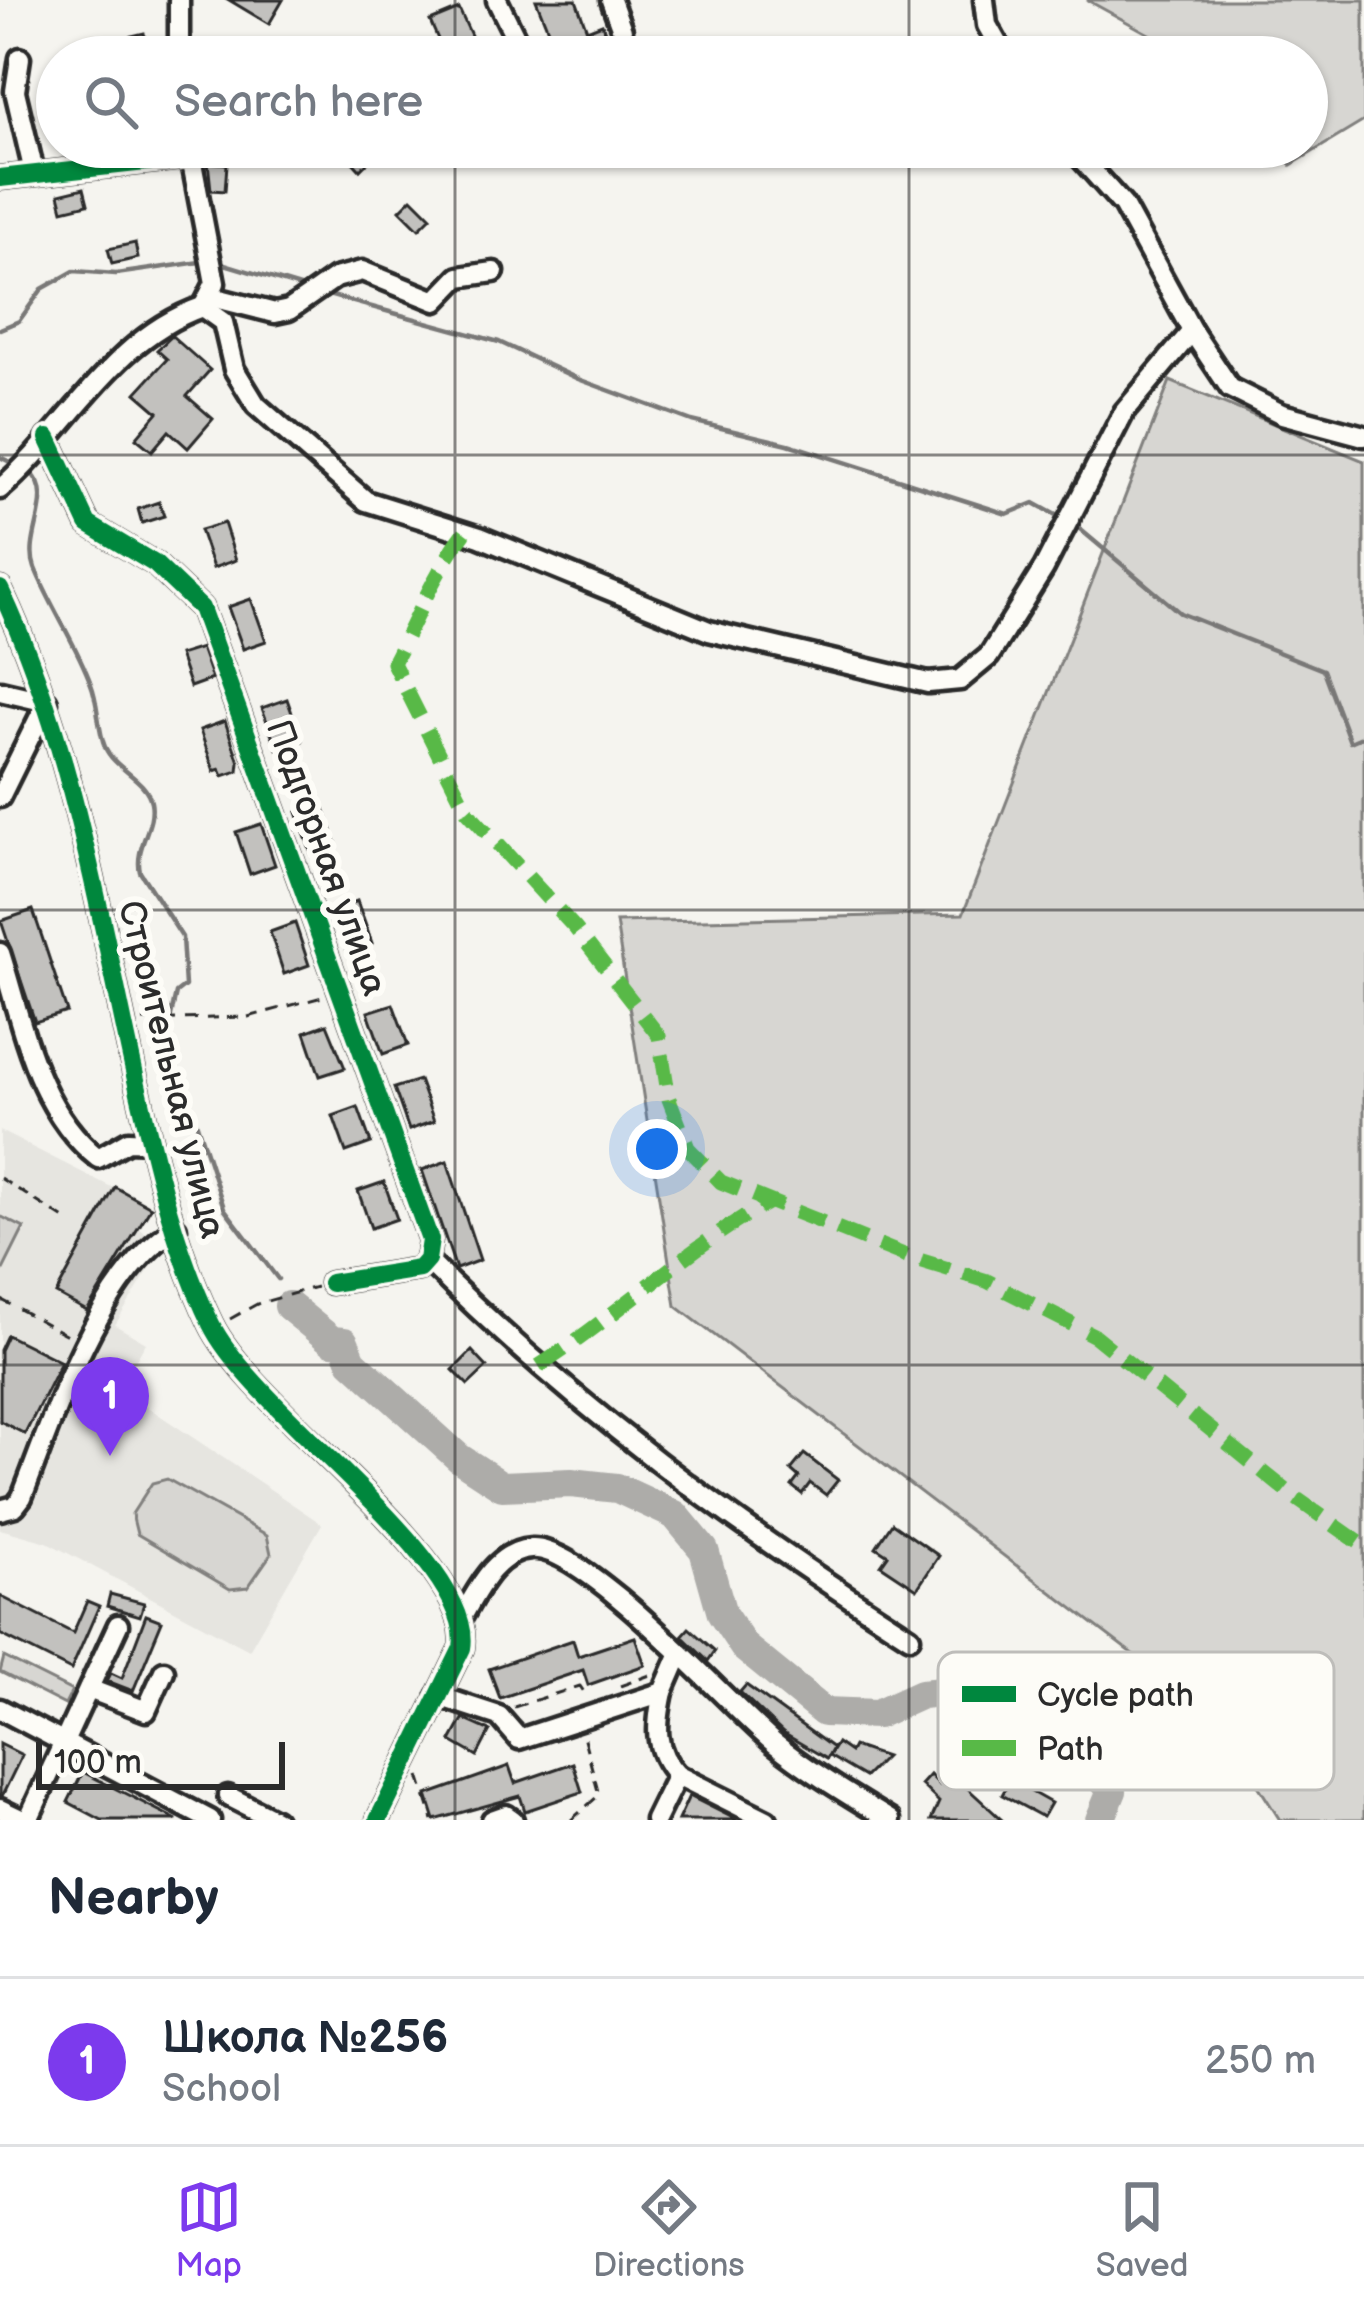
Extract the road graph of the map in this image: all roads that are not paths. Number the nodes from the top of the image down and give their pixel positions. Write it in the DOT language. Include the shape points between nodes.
graph roads {
  1 [pos="179,0"];
  2 [pos="497,0"];
  3 [pos="611,0"];
  4 [pos="984,0"];
  5 [pos="622,30"];
  6 [pos="179,36"];
  7 [pos="515,36"];
  8 [pos="993,36"];
  9 [pos="20,58"];
  10 [pos="65,168"];
  11 [pos="193,168"];
  12 [pos="1090,168"];
  13 [pos="34,172"];
  14 [pos="0,178"];
  15 [pos="494,272"];
  16 [pos="207,302"];
  17 [pos="1192,332"];
  18 [pos="1364,436"];
  19 [pos="48,438"];
  20 [pos="14,476"];
  21 [pos="0,589"];
  22 [pos="0,691"];
  23 [pos="47,702"];
  24 [pos="0,797"];
  25 [pos="0,953"];
  26 [pos="150,1142"];
  27 [pos="176,1228"];
  28 [pos="427,1260"];
  29 [pos="331,1283"];
  30 [pos="0,1510"];
  31 [pos="462,1617"];
  32 [pos="118,1625"];
  33 [pos="910,1637"];
  34 [pos="677,1661"];
  35 [pos="164,1671"];
  36 [pos="89,1689"];
  37 [pos="663,1692"];
  38 [pos="438,1696"];
  39 [pos="0,1709"];
  40 [pos="63,1743"];
  41 [pos="676,1775"];
  42 [pos="228,1796"];
  43 [pos="0,1808"];
  44 [pos="26,1820"];
  45 [pos="210,1820"];
  46 [pos="275,1820"];
  47 [pos="378,1820"];
  48 [pos="492,1820"];
  49 [pos="513,1820"];
  50 [pos="655,1820"];
  51 [pos="767,1820"];
  52 [pos="890,1820"];
  1 -- 6 [label="street"];
  2 -- 7 [label="street"];
  3 -- 5 [label="street"];
  4 -- 8 [label="street"];
  9 -- 13 [label="street" via="15,91"];
  10 -- 13 [label="street"];
  11 -- 16 [label="street" via="215,283"];
  12 -- 17 [label="street" via="1123,206"];
  13 -- 14 [label="street"];
  15 -- 16 [label="street" via="459,277 436,301 362,271 275,313"];
  16 -- 17 [label="street" via="256,405 366,501 480,537 709,631 928,683 960,680 989,656 1045,568 1124,412"];
  16 -- 19 [label="street" via="138,345"];
  17 -- 18 [label="street" via="1248,401"];
  19 -- 20 [label="street"];
  19 -- 28 [label="street, Подгорная улица" via="88,524 155,564 201,608 430,1240"];
  21 -- 23 [label="street, Строительная улица"];
  22 -- 23 [label="street"];
  23 -- 24 [label="street"];
  23 -- 26 [label="street, Строительная улица"];
  25 -- 26 [label="street" via="37,1070 64,1124 98,1158 128,1141"];
  26 -- 27 [label="street, Строительная улица"];
  27 -- 30 [label="street" via="154,1241 83,1344 22,1497"];
  27 -- 31 [label="street, Строительная улица" via="213,1329 272,1404 428,1566"];
  28 -- 29 [label="street" via="419,1269"];
  28 -- 33 [label="street" via="575,1397 734,1523"];
  31 -- 34 [label="street" via="498,1564 537,1548 560,1554 615,1594"];
  31 -- 38 [label="street" via="462,1648"];
  32 -- 36 [label="street"];
  34 -- 37 [label="street"];
  34 -- 52 [label="street" via="774,1742"];
  35 -- 36 [label="street" via="146,1711"];
  36 -- 40 [label="street"];
  37 -- 38 [label="street" via="519,1739 499,1716"];
  37 -- 41 [label="street" via="656,1735"];
  38 -- 47 [label="street"];
  39 -- 40 [label="street"];
  40 -- 44 [label="street"];
  40 -- 45 [label="street"];
  41 -- 50 [label="street"];
  41 -- 51 [label="street"];
  42 -- 46 [label="street"];
  43 -- 44 [label="street"];
  48 -- 49 [label="street"];
}
